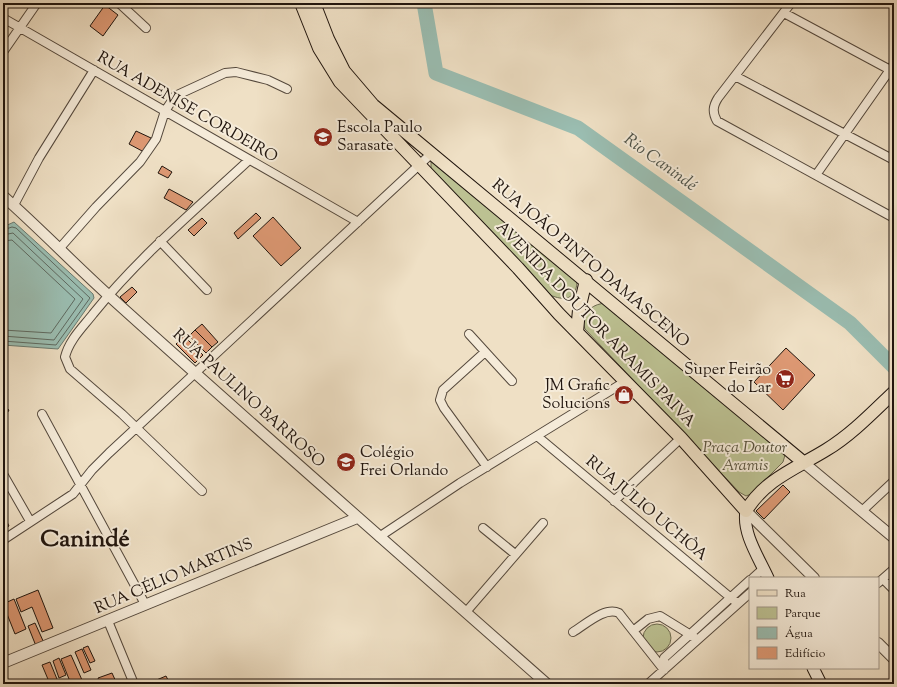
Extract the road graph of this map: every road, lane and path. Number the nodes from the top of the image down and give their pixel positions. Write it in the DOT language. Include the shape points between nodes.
graph roads {
  1 [pos="37,3"];
  2 [pos="119,3"];
  3 [pos="301,3"];
  4 [pos="314,3"];
  5 [pos="791,3"];
  6 [pos="784,13"];
  7 [pos="3,18"];
  8 [pos="20,27"];
  9 [pos="146,28"];
  10 [pos="3,52"];
  11 [pos="893,69"];
  12 [pos="94,70"];
  13 [pos="735,76"];
  14 [pos="287,89"];
  15 [pos="165,110"];
  16 [pos="844,135"];
  17 [pos="432,153"];
  18 [pos="248,160"];
  19 [pos="894,160"];
  20 [pos="419,164"];
  21 [pos="816,175"];
  22 [pos="3,196"];
  23 [pos="14,205"];
  24 [pos="894,218"];
  25 [pos="358,222"];
  26 [pos="160,241"];
  27 [pos="59,249"];
  28 [pos="586,280"];
  29 [pos="207,290"];
  30 [pos="109,295"];
  31 [pos="577,332"];
  32 [pos="469,334"];
  33 [pos="485,352"];
  34 [pos="196,372"];
  35 [pos="512,381"];
  36 [pos="626,381"];
  37 [pos="891,395"];
  38 [pos="42,414"];
  39 [pos="137,428"];
  40 [pos="537,436"];
  41 [pos="681,438"];
  42 [pos="803,462"];
  43 [pos="487,467"];
  44 [pos="3,474"];
  45 [pos="894,482"];
  46 [pos="80,486"];
  47 [pos="202,491"];
  48 [pos="614,501"];
  49 [pos="746,511"];
  50 [pos="862,511"];
  51 [pos="357,518"];
  52 [pos="30,521"];
  53 [pos="543,523"];
  54 [pos="483,528"];
  55 [pos="379,537"];
  56 [pos="894,538"];
  57 [pos="3,540"];
  58 [pos="515,554"];
  59 [pos="894,569"];
  60 [pos="766,573"];
  61 [pos="756,577"];
  62 [pos="813,577"];
  63 [pos="749,581"];
  64 [pos="881,581"];
  65 [pos="894,590"];
  66 [pos="749,593"];
  67 [pos="734,600"];
  68 [pos="145,604"];
  69 [pos="466,612"];
  70 [pos="108,621"];
  71 [pos="633,631"];
  72 [pos="573,632"];
  73 [pos="690,634"];
  74 [pos="698,640"];
  75 [pos="879,644"];
  76 [pos="894,659"];
  77 [pos="3,663"];
  78 [pos="814,669"];
  79 [pos="664,670"];
  80 [pos="134,684"];
  81 [pos="547,684"];
  82 [pos="648,684"];
  83 [pos="821,684"];
  1 -- 8 [label="street"];
  2 -- 9 [label="street"];
  3 -- 20 [label="main road, AVENIDA DOUTOR ARAMIS PAIVA" via="314,38 332,72"];
  4 -- 17 [label="main road, RUA JOÃO PINTO DAMASCENO" via="328,39 350,80 373,105"];
  5 -- 6 [label="street"];
  6 -- 11 [label="street"];
  6 -- 13 [label="street"];
  7 -- 8 [label="street, RUA ADENISE CORDEIRO"];
  8 -- 10 [label="street"];
  8 -- 12 [label="street, RUA ADENISE CORDEIRO"];
  11 -- 16 [label="street"];
  12 -- 15 [label="street, RUA ADENISE CORDEIRO"];
  12 -- 23 [label="street"];
  13 -- 16 [label="street"];
  13 -- 21 [label="street" via="713,106 717,121"];
  14 -- 15 [label="street" via="268,80 230,72 180,93 171,100"];
  15 -- 18 [label="street, RUA ADENISE CORDEIRO"];
  15 -- 27 [label="street" via="156,139 140,162"];
  16 -- 19 [label="street"];
  16 -- 21 [label="street"];
  17 -- 20 [label="street"];
  17 -- 28 [label="main road, RUA JOÃO PINTO DAMASCENO"];
  18 -- 25 [label="street, RUA ADENISE CORDEIRO"];
  18 -- 26 [label="street"];
  20 -- 25 [label="street"];
  20 -- 31 [label="main road, AVENIDA DOUTOR ARAMIS PAIVA"];
  21 -- 24 [label="street"];
  22 -- 23 [label="street, RUA PAULINO BARROSO"];
  23 -- 27 [label="street, RUA PAULINO BARROSO"];
  25 -- 34 [label="street"];
  26 -- 29 [label="street"];
  26 -- 30 [label="street"];
  27 -- 30 [label="street, RUA PAULINO BARROSO"];
  28 -- 31 [label="main road"];
  28 -- 42 [label="main road, RUA JOÃO PINTO DAMASCENO"];
  30 -- 34 [label="street, RUA PAULINO BARROSO"];
  30 -- 39 [label="street" via="76,336 66,351 65,361 70,369"];
  31 -- 36 [label="main road, AVENIDA DOUTOR ARAMIS PAIVA"];
  32 -- 33 [label="street"];
  33 -- 35 [label="street"];
  33 -- 43 [label="street" via="443,390 440,400"];
  34 -- 39 [label="street"];
  34 -- 51 [label="street, RUA PAULINO BARROSO"];
  36 -- 40 [label="street"];
  36 -- 41 [label="main road, AVENIDA DOUTOR ARAMIS PAIVA"];
  37 -- 42 [label="main road" via="847,435"];
  38 -- 46 [label="street"];
  39 -- 46 [label="street" via="92,470"];
  39 -- 47 [label="street"];
  40 -- 43 [label="street"];
  40 -- 48 [label="street, RUA JÚLIO UCHÔA"];
  41 -- 48 [label="street"];
  41 -- 49 [label="main road, AVENIDA DOUTOR ARAMIS PAIVA"];
  42 -- 49 [label="main road" via="780,476 760,493"];
  42 -- 50 [label="street, RUA JOÃO PINTO DAMASCENO"];
  43 -- 55 [label="street"];
  44 -- 52 [label="street"];
  45 -- 50 [label="street"];
  46 -- 52 [label="street" via="62,502"];
  46 -- 68 [label="street"];
  48 -- 67 [label="street, RUA JÚLIO UCHÔA"];
  49 -- 60 [label="main road" via="749,536"];
  49 -- 62 [label="street"];
  50 -- 56 [label="street, RUA JOÃO PINTO DAMASCENO"];
  51 -- 55 [label="street, RUA PAULINO BARROSO"];
  51 -- 68 [label="street, RUA CÉLIO MARTINS"];
  52 -- 57 [label="street"];
  53 -- 58 [label="street"];
  54 -- 58 [label="street"];
  55 -- 69 [label="street, RUA PAULINO BARROSO"];
  58 -- 69 [label="street"];
  59 -- 64 [label="street"];
  60 -- 61 [label="street"];
  63 -- 67 [label="street"];
  64 -- 65 [label="street"];
  66 -- 67 [label="street"];
  67 -- 73 [label="street"];
  67 -- 74 [label="street"];
  68 -- 70 [label="street, RUA CÉLIO MARTINS"];
  69 -- 81 [label="street, RUA PAULINO BARROSO"];
  70 -- 77 [label="street, RUA CÉLIO MARTINS"];
  70 -- 80 [label="street"];
  71 -- 72 [label="street" via="619,613 610,611"];
  71 -- 73 [label="street" via="648,619 660,616"];
  71 -- 79 [label="street"];
  73 -- 74 [label="street"];
  73 -- 79 [label="street" via="664,658"];
  74 -- 79 [label="street"];
  75 -- 76 [label="street"];
  78 -- 83 [label="main road"];
  79 -- 82 [label="street"];
}
